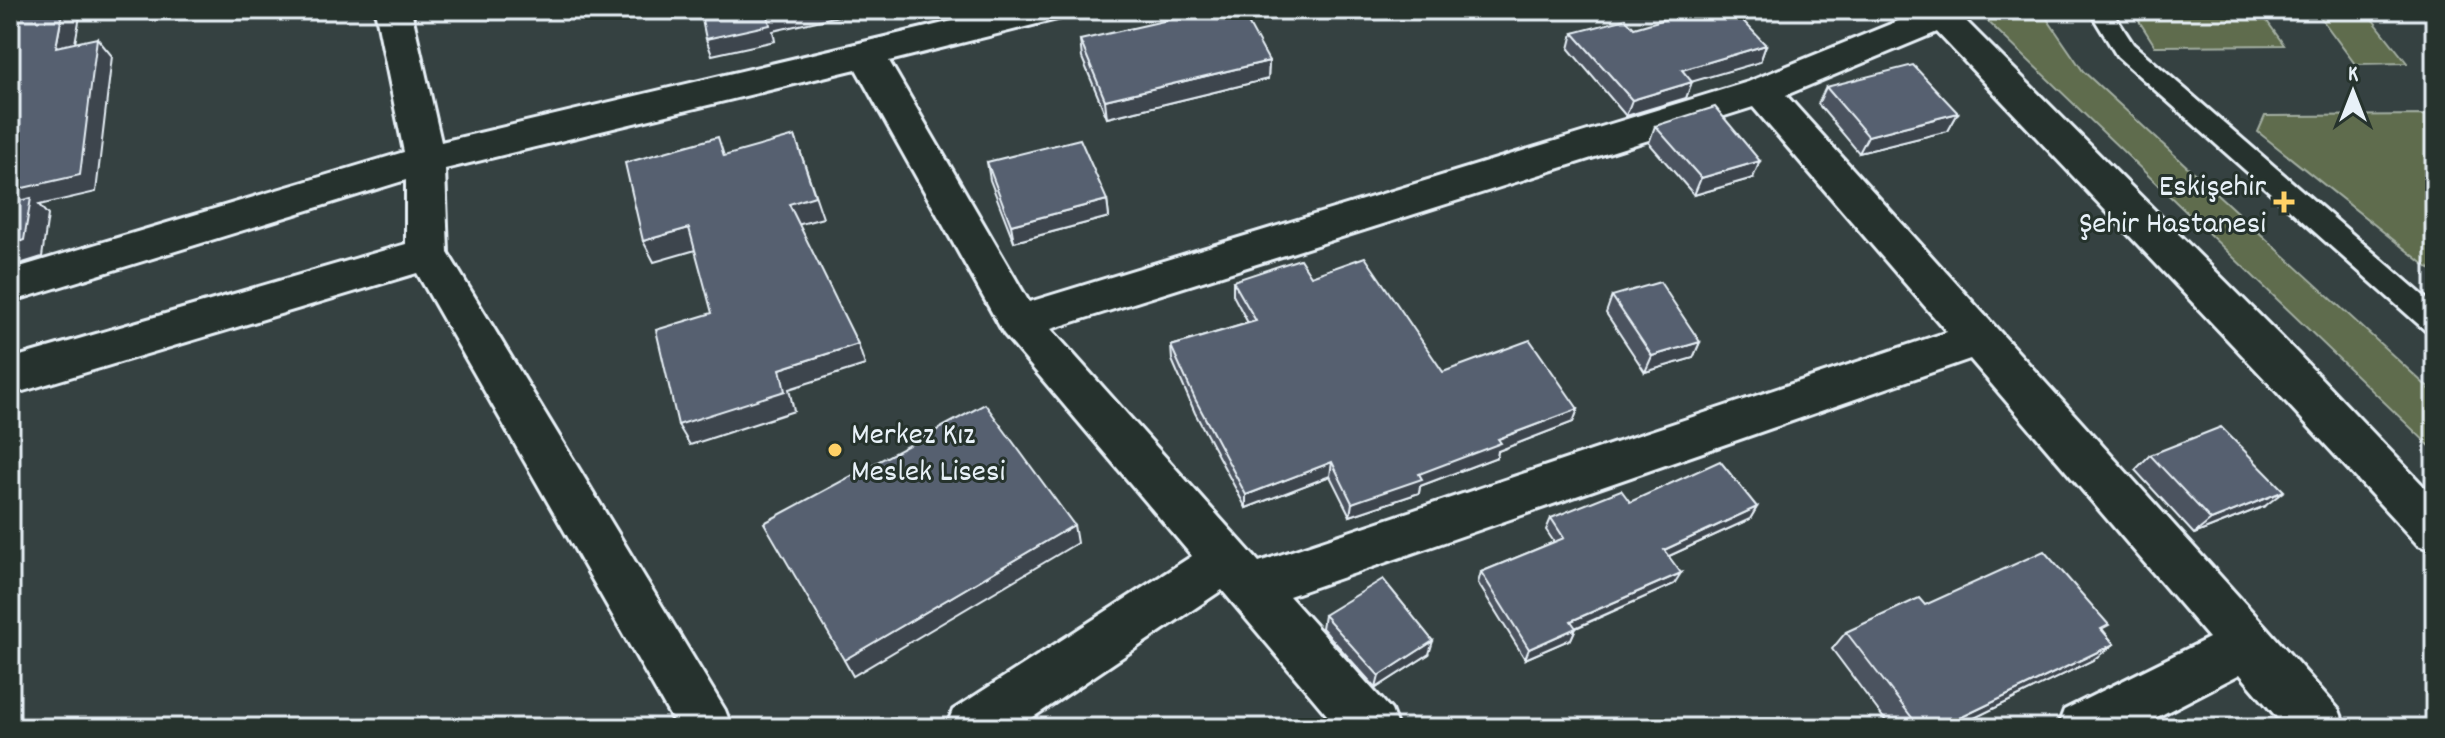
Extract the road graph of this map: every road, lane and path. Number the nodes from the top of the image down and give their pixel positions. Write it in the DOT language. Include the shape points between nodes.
graph roads {
  1 [pos="393,10"];
  2 [pos="1048,10"];
  3 [pos="2100,10"];
  4 [pos="1938,14"];
  5 [pos="867,55"];
  6 [pos="1761,91"];
  7 [pos="425,160"];
  8 [pos="427,254"];
  9 [pos="10,286"];
  10 [pos="1019,322"];
  11 [pos="2435,322"];
  12 [pos="1980,338"];
  13 [pos="10,377"];
  14 [pos="2435,530"];
  15 [pos="1238,574"];
  16 [pos="2248,644"];
  17 [pos="706,728"];
  18 [pos="972,728"];
  19 [pos="1372,728"];
  20 [pos="2083,728"];
  21 [pos="2320,728"];
  1 -- 7 [label="street"];
  2 -- 5 [label="street"];
  3 -- 11 [label="lane" via="2125,50"];
  4 -- 6 [label="street"];
  4 -- 14 [label="street"];
  5 -- 7 [label="street"];
  5 -- 10 [label="street"];
  6 -- 10 [label="street"];
  6 -- 12 [label="street"];
  7 -- 8 [label="street"];
  7 -- 9 [label="street"];
  8 -- 13 [label="street"];
  8 -- 17 [label="street"];
  10 -- 15 [label="street"];
  12 -- 15 [label="street"];
  12 -- 16 [label="street"];
  15 -- 18 [label="street"];
  15 -- 19 [label="street"];
  16 -- 20 [label="street"];
  16 -- 21 [label="street"];
}
